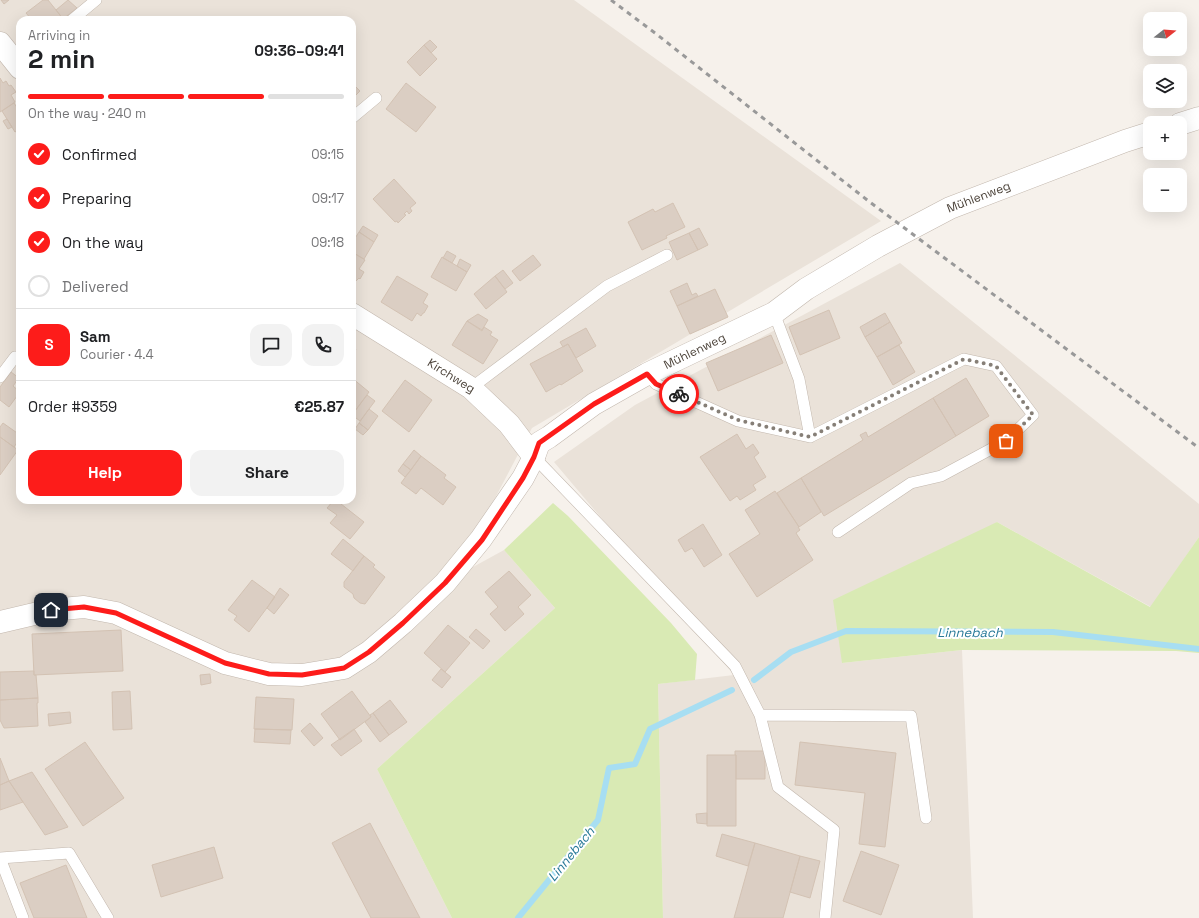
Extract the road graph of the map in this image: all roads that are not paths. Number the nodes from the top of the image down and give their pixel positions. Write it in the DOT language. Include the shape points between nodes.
graph roads {
  1 [pos="96,0"];
  2 [pos="77,16"];
  3 [pos="2,48"];
  4 [pos="16,63"];
  5 [pos="376,98"];
  6 [pos="356,115"];
  7 [pos="1199,118"];
  8 [pos="1187,122"];
  9 [pos="1143,135"];
  10 [pos="667,255"];
  11 [pos="774,313"];
  12 [pos="356,316"];
  13 [pos="15,357"];
  14 [pos="647,374"];
  15 [pos="0,377"];
  16 [pos="471,388"];
  17 [pos="810,437"];
  18 [pos="534,457"];
  19 [pos="838,532"];
  20 [pos="0,622"];
  21 [pos="760,715"];
  22 [pos="926,818"];
  23 [pos="0,858"];
  24 [pos="22,918"];
  25 [pos="108,918"];
  26 [pos="825,918"];
  1 -- 2 [label="lane"];
  3 -- 4 [label="street"];
  5 -- 6 [label="lane"];
  7 -- 8 [label="street"];
  9 -- 11 [label="street, Mühlenweg" via="950,208 878,246 806,289"];
  10 -- 16 [label="lane" via="607,286"];
  11 -- 14 [label="street, Mühlenweg"];
  11 -- 17 [label="lane" via="799,379"];
  12 -- 16 [label="street, Kirchweg"];
  13 -- 15 [label="lane"];
  14 -- 17 [label="lane" via="656,384 738,420"];
  14 -- 18 [label="street, Mühlenweg" via="594,404 539,443"];
  16 -- 18 [label="street, Kirchweg" via="509,424"];
  17 -- 19 [label="lane" via="964,359 996,366 1033,415 1006,441 941,476 911,483"];
  18 -- 20 [label="street, Mühlenweg" via="482,540 445,583 369,652 344,668 302,675 269,674 225,663 116,613 84,607 51,610"];
  18 -- 21 [label="lane" via="736,666"];
  21 -- 22 [label="lane" via="911,716"];
  21 -- 26 [label="lane" via="778,787 834,830"];
  23 -- 24 [label="lane"];
  23 -- 25 [label="lane" via="69,853"];
}
